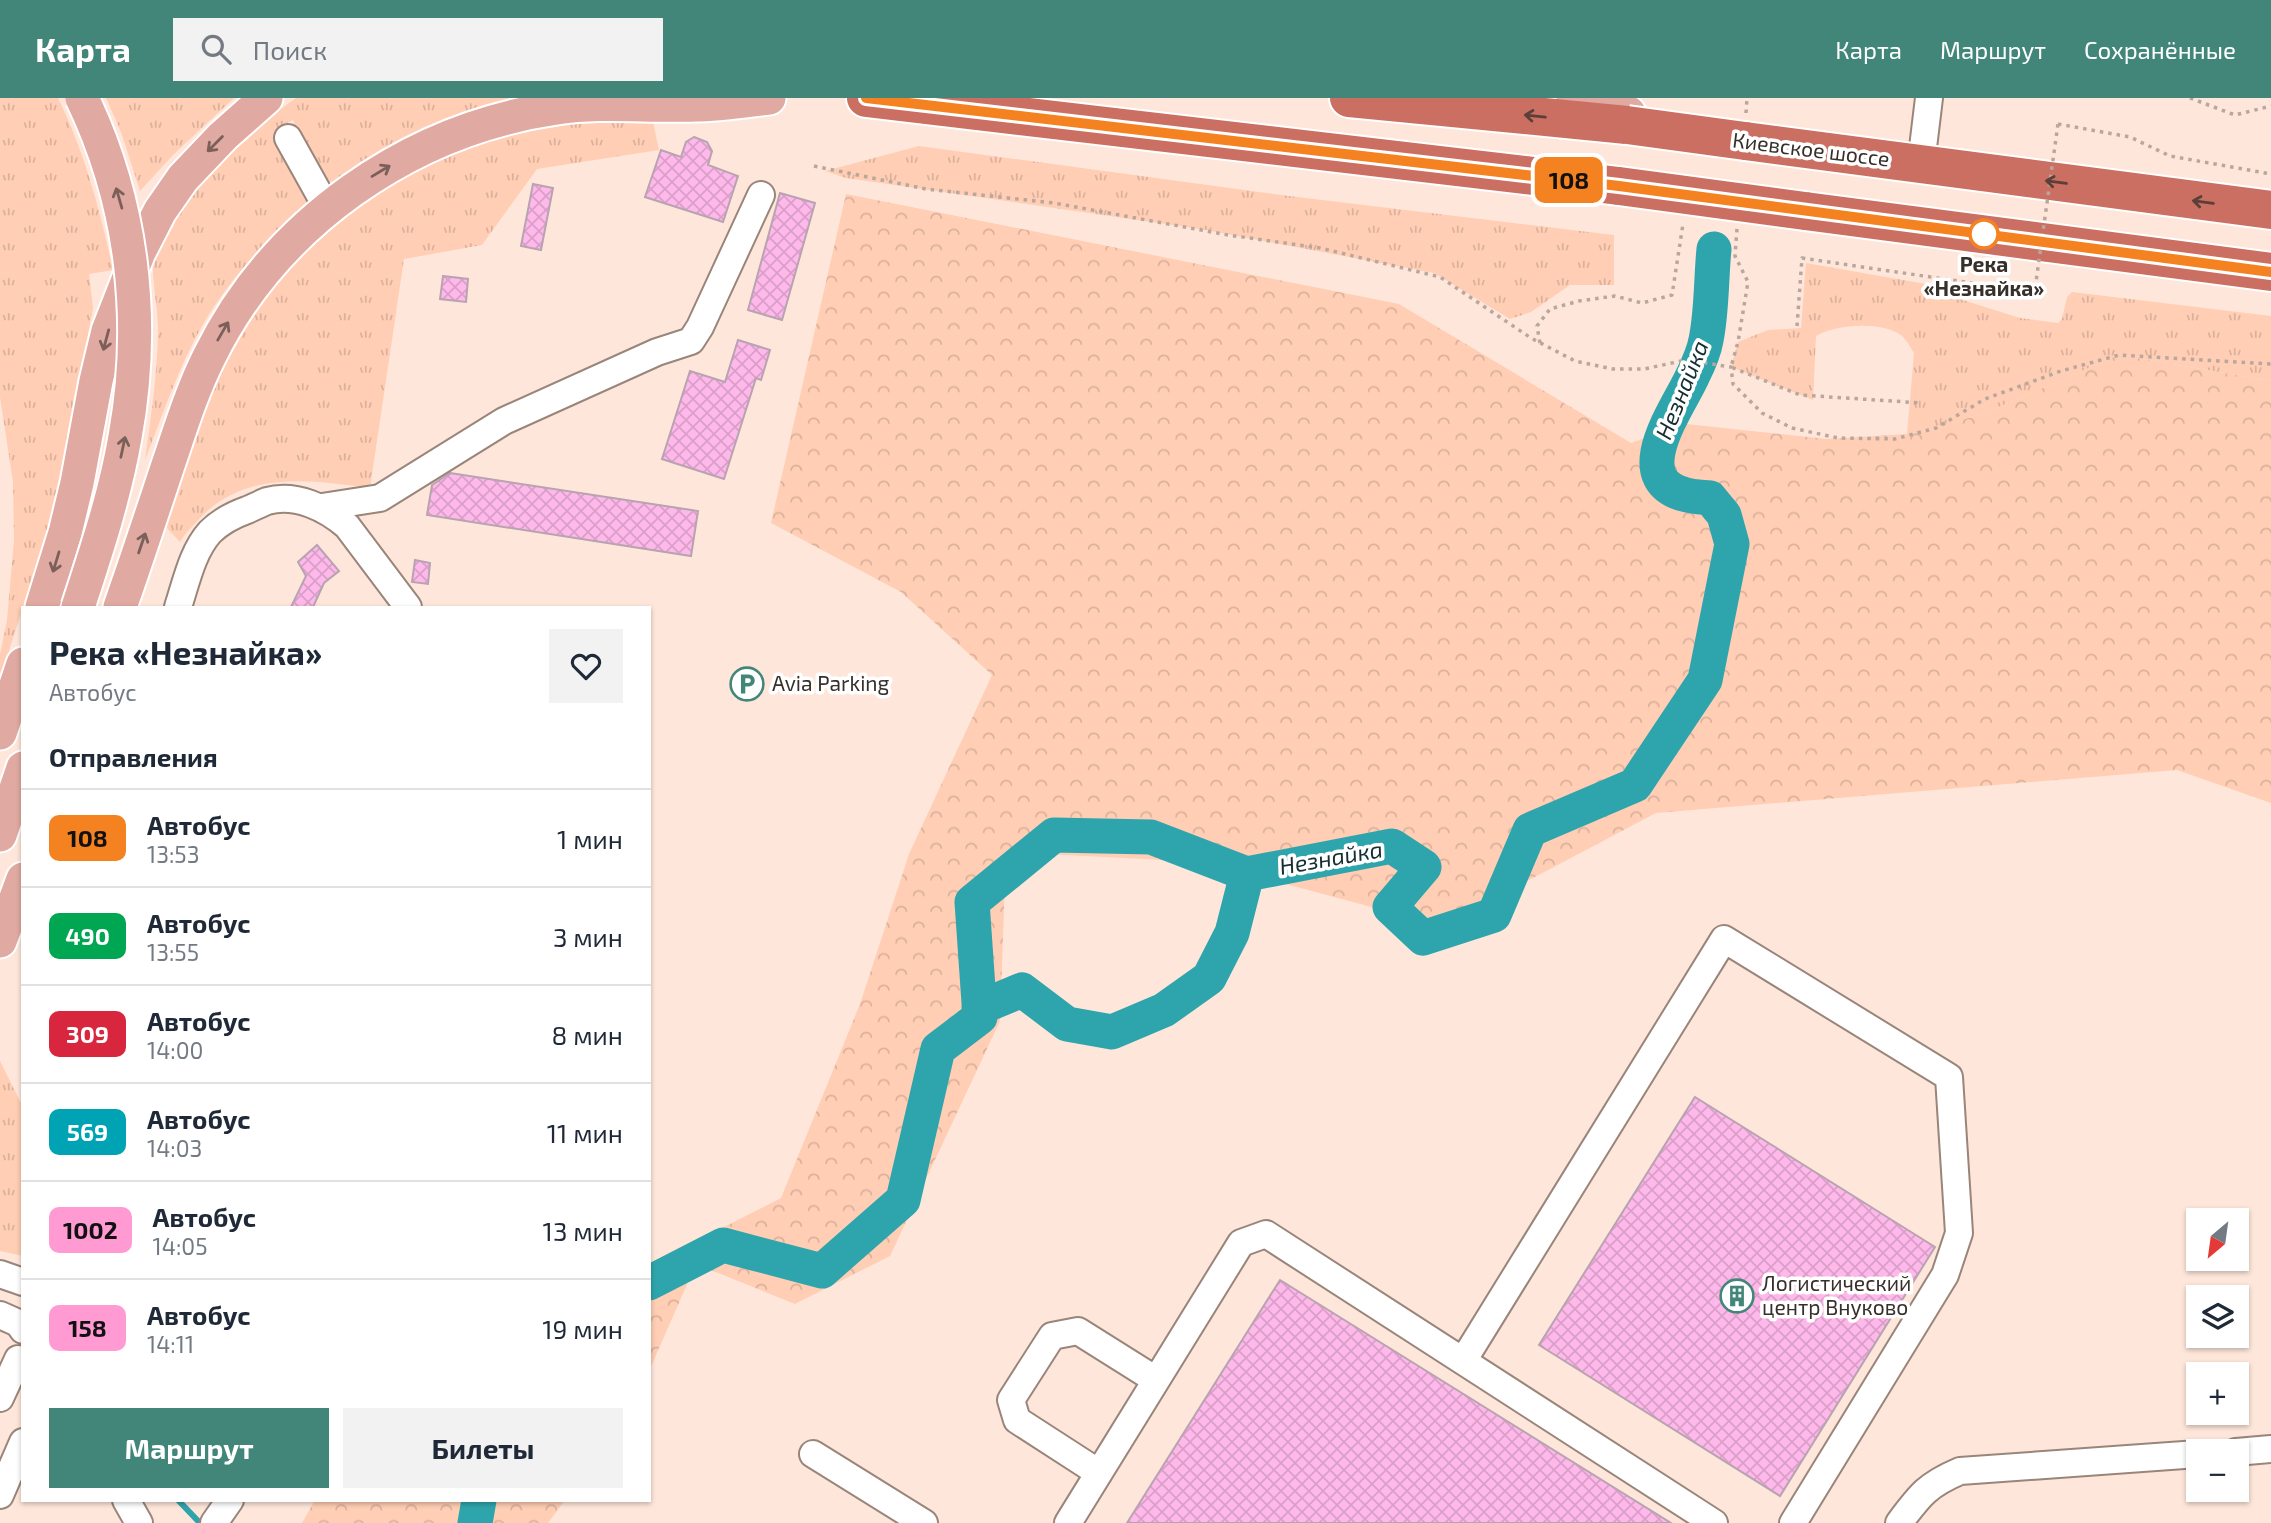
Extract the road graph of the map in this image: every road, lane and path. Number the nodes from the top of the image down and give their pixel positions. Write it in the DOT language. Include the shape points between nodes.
graph roads {
  1 [pos="82,98"];
  2 [pos="266,98"];
  3 [pos="769,98"];
  4 [pos="866,98"];
  5 [pos="1349,98"];
  6 [pos="1573,98"];
  7 [pos="1747,98"];
  8 [pos="1929,98"];
  9 [pos="2190,98"];
  10 [pos="2271,106"];
  11 [pos="1628,119"];
  12 [pos="1745,133"];
  13 [pos="288,138"];
  14 [pos="1921,164"];
  15 [pos="814,166"];
  16 [pos="2271,174"];
  17 [pos="761,195"];
  18 [pos="327,208"];
  19 [pos="2271,210"];
  20 [pos="1685,216"];
  21 [pos="1738,216"];
  22 [pos="2271,272"];
  23 [pos="1797,326"];
  24 [pos="1540,343"];
  25 [pos="2271,364"];
  26 [pos="1731,367"];
  27 [pos="1922,403"];
  28 [pos="322,507"];
  29 [pos="42,606"];
  30 [pos="78,606"];
  31 [pos="120,606"];
  32 [pos="178,606"];
  33 [pos="407,606"];
  34 [pos="21,670"];
  35 [pos="0,733"];
  36 [pos="21,774"];
  37 [pos="0,835"];
  38 [pos="21,884"];
  39 [pos="0,941"];
  40 [pos="0,1315"];
  41 [pos="21,1327"];
  42 [pos="21,1355"];
  43 [pos="1463,1361"];
  44 [pos="1156,1380"];
  45 [pos="0,1398"];
  46 [pos="21,1447"];
  47 [pos="2271,1449"];
  48 [pos="2249,1451"];
  49 [pos="813,1454"];
  50 [pos="2186,1455"];
  51 [pos="1099,1473"];
  52 [pos="0,1495"];
  53 [pos="127,1502"];
  54 [pos="229,1502"];
  55 [pos="139,1523"];
  56 [pos="214,1523"];
  57 [pos="924,1523"];
  58 [pos="1068,1523"];
  59 [pos="1714,1523"];
  60 [pos="1793,1523"];
  61 [pos="1899,1523"];
  30 -- 1 [label="main road, one-way, bridge" via="125,438 135,326 134,283 123,213"];
  2 -- 29 [label="main road, one-way" via="189,171 160,211 139,252 108,331 77,483"];
  18 -- 3 [label="main road, one-way" via="414,154 533,112 575,106 694,106"];
  4 -- 22 [label="highway, bridge" via="1619,186"];
  11 -- 5 [label="highway, Киевское шоссе, one-way"];
  6 -- 11 [label="main road"];
  7 -- 12 [label="path"];
  8 -- 14 [label="street"];
  9 -- 10 [label="path" via="2235,115"];
  11 -- 12 [label="highway, Киевское шоссе, bridge"];
  12 -- 14 [label="highway, Киевское шоссе" via="1810,150"];
  13 -- 18 [label="street"];
  19 -- 14 [label="highway, Киевское шоссе, one-way"];
  15 -- 24 [label="path" via="926,190 1054,202 1320,247 1411,269 1440,277"];
  16 -- 23 [label="path, bridge" via="2170,156 2130,137 2058,124 2034,296 1802,258"];
  17 -- 28 [label="street" via="691,341 504,421 380,498"];
  31 -- 18 [label="main road, one-way" via="208,358 260,274"];
  20 -- 24 [label="path" via="1672,295 1642,303 1615,296 1549,309 1537,326"];
  21 -- 26 [label="path" via="1735,256 1748,282"];
  24 -- 26 [label="path" via="1575,361 1613,369 1644,369 1686,360"];
  25 -- 26 [label="path" via="2119,355 1985,399 1936,428 1895,439 1838,438 1792,428 1762,412 1732,384"];
  26 -- 27 [label="path" via="1800,395"];
  28 -- 32 [label="street" via="270,500 233,514 202,543"];
  28 -- 33 [label="street" via="347,526"];
  34 -- 35 [label="main road"];
  36 -- 37 [label="main road"];
  38 -- 39 [label="main road"];
  40 -- 41 [label="street"];
  42 -- 45 [label="street"];
  43 -- 44 [label="street" via="1266,1234 1241,1243"];
  43 -- 59 [label="street"];
  43 -- 60 [label="street" via="1724,939 1948,1077 1959,1233 1945,1275"];
  44 -- 51 [label="street"];
  44 -- 51 [label="street" via="1078,1331 1052,1336 1011,1400 1017,1420"];
  46 -- 52 [label="street"];
  47 -- 48 [label="street"];
  49 -- 57 [label="street"];
  50 -- 61 [label="street" via="1960,1471 1921,1494"];
  51 -- 58 [label="street"];
  53 -- 55 [label="street"];
  54 -- 56 [label="street"];
}
